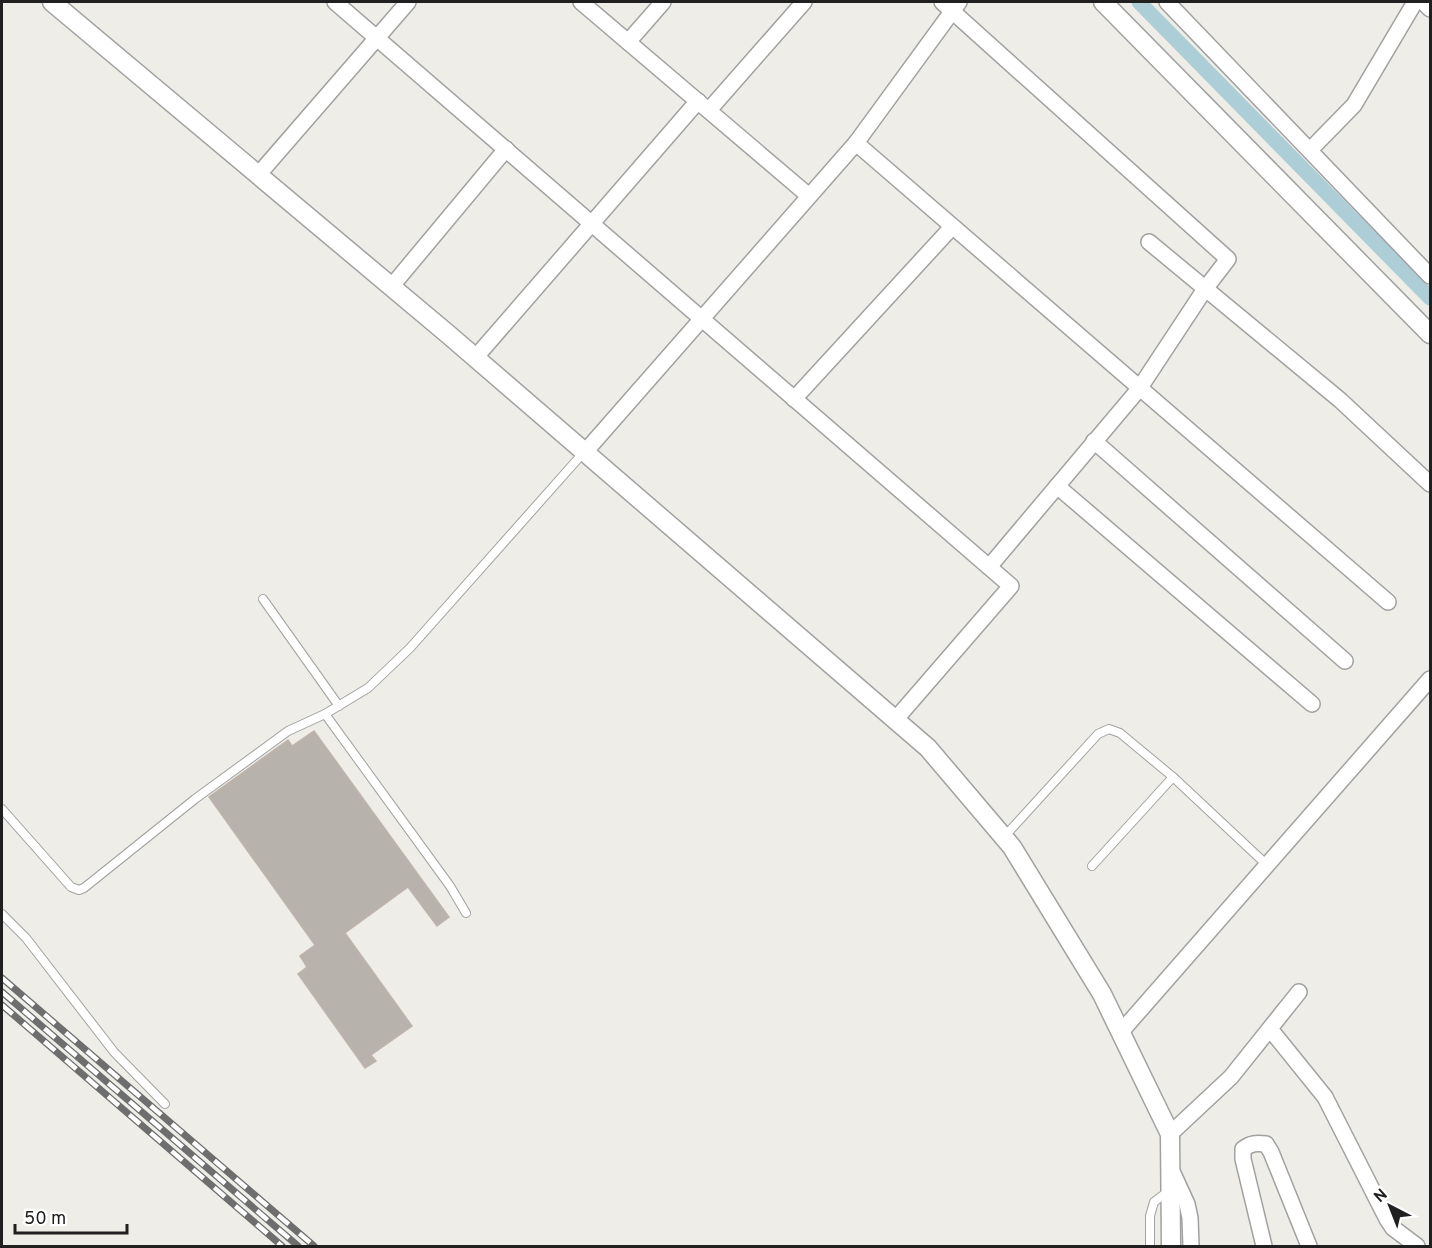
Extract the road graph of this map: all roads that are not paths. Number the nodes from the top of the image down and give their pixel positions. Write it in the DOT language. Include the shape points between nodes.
graph roads {
  1 [pos="53,2"];
  2 [pos="335,2"];
  3 [pos="408,2"];
  4 [pos="581,2"];
  5 [pos="663,2"];
  6 [pos="804,2"];
  7 [pos="1103,2"];
  8 [pos="1167,2"];
  9 [pos="1415,2"];
  10 [pos="1424,2"];
  11 [pos="951,4"];
  12 [pos="1431,9"];
  13 [pos="377,38"];
  14 [pos="628,42"];
  15 [pos="703,105"];
  16 [pos="856,143"];
  17 [pos="506,149"];
  18 [pos="1311,150"];
  19 [pos="258,175"];
  20 [pos="810,196"];
  21 [pos="592,223"];
  22 [pos="952,227"];
  23 [pos="1149,242"];
  24 [pos="1430,275"];
  25 [pos="391,287"];
  26 [pos="1205,289"];
  27 [pos="702,319"];
  28 [pos="1431,334"];
  29 [pos="475,358"];
  30 [pos="1139,389"];
  31 [pos="794,399"];
  32 [pos="1094,441"];
  33 [pos="585,452"];
  34 [pos="1431,484"];
  35 [pos="1057,486"];
  36 [pos="989,567"];
  37 [pos="263,599"];
  38 [pos="1388,602"];
  39 [pos="1345,661"];
  40 [pos="1431,679"];
  41 [pos="1312,704"];
  42 [pos="339,705"];
  43 [pos="325,714"];
  44 [pos="895,720"];
  45 [pos="1173,777"];
  46 [pos="2,809"];
  47 [pos="1004,838"];
  48 [pos="1267,865"];
  49 [pos="1092,866"];
  50 [pos="466,913"];
  51 [pos="2,915"];
  52 [pos="1299,992"];
  53 [pos="1270,1029"];
  54 [pos="1120,1033"];
  55 [pos="165,1104"];
  56 [pos="1170,1134"];
  57 [pos="1171,1168"];
  58 [pos="1171,1198"];
  59 [pos="1150,1246"];
  60 [pos="1171,1246"];
  61 [pos="1191,1246"];
  62 [pos="1264,1246"];
  63 [pos="1309,1246"];
  64 [pos="1416,1246"];
  1 -- 19 [label="street"];
  2 -- 13 [label="street"];
  3 -- 13 [label="street"];
  4 -- 14 [label="street"];
  5 -- 14 [label="street"];
  6 -- 15 [label="street"];
  7 -- 28 [label="street"];
  8 -- 18 [label="street"];
  9 -- 18 [label="street" via="1354,105"];
  10 -- 12 [label="street"];
  11 -- 16 [label="street"];
  11 -- 26 [label="street" via="1228,259"];
  13 -- 17 [label="street"];
  13 -- 19 [label="street"];
  14 -- 15 [label="street"];
  15 -- 20 [label="street"];
  15 -- 21 [label="street"];
  16 -- 20 [label="street"];
  16 -- 22 [label="street"];
  17 -- 21 [label="street"];
  17 -- 25 [label="street"];
  18 -- 24 [label="street"];
  19 -- 25 [label="street"];
  20 -- 27 [label="street"];
  21 -- 27 [label="street"];
  21 -- 29 [label="street"];
  22 -- 30 [label="street"];
  22 -- 31 [label="street"];
  23 -- 26 [label="street"];
  25 -- 29 [label="street"];
  26 -- 30 [label="street"];
  26 -- 34 [label="street" via="1340,400"];
  27 -- 31 [label="street"];
  27 -- 33 [label="street"];
  29 -- 33 [label="street"];
  30 -- 32 [label="street"];
  30 -- 38 [label="street"];
  31 -- 36 [label="street"];
  32 -- 35 [label="street"];
  32 -- 39 [label="street"];
  33 -- 42 [label="lane" via="411,648 368,688"];
  33 -- 44 [label="street"];
  35 -- 36 [label="street"];
  35 -- 41 [label="street"];
  36 -- 44 [label="street" via="1011,586"];
  37 -- 42 [label="lane"];
  40 -- 48 [label="street"];
  42 -- 43 [label="lane"];
  43 -- 46 [label="lane" via="288,731 79,890 70,887"];
  43 -- 50 [label="lane"];
  44 -- 47 [label="street" via="928,748"];
  45 -- 47 [label="lane" via="1120,733 1109,729 1098,734"];
  45 -- 48 [label="lane"];
  45 -- 49 [label="lane"];
  47 -- 54 [label="street" via="1102,994"];
  48 -- 54 [label="street"];
  51 -- 55 [label="lane" via="26,938 114,1052"];
  52 -- 53 [label="street"];
  53 -- 56 [label="street" via="1231,1077"];
  53 -- 64 [label="street" via="1325,1096 1387,1219"];
  54 -- 56 [label="street"];
  56 -- 57 [label="street"];
  57 -- 58 [label="street"];
  57 -- 61 [label="street" via="1187,1204"];
  58 -- 59 [label="lane" via="1154,1202"];
  58 -- 60 [label="street"];
  62 -- 63 [label="street" via="1243,1159 1243,1149 1257,1143 1266,1144"];
}
